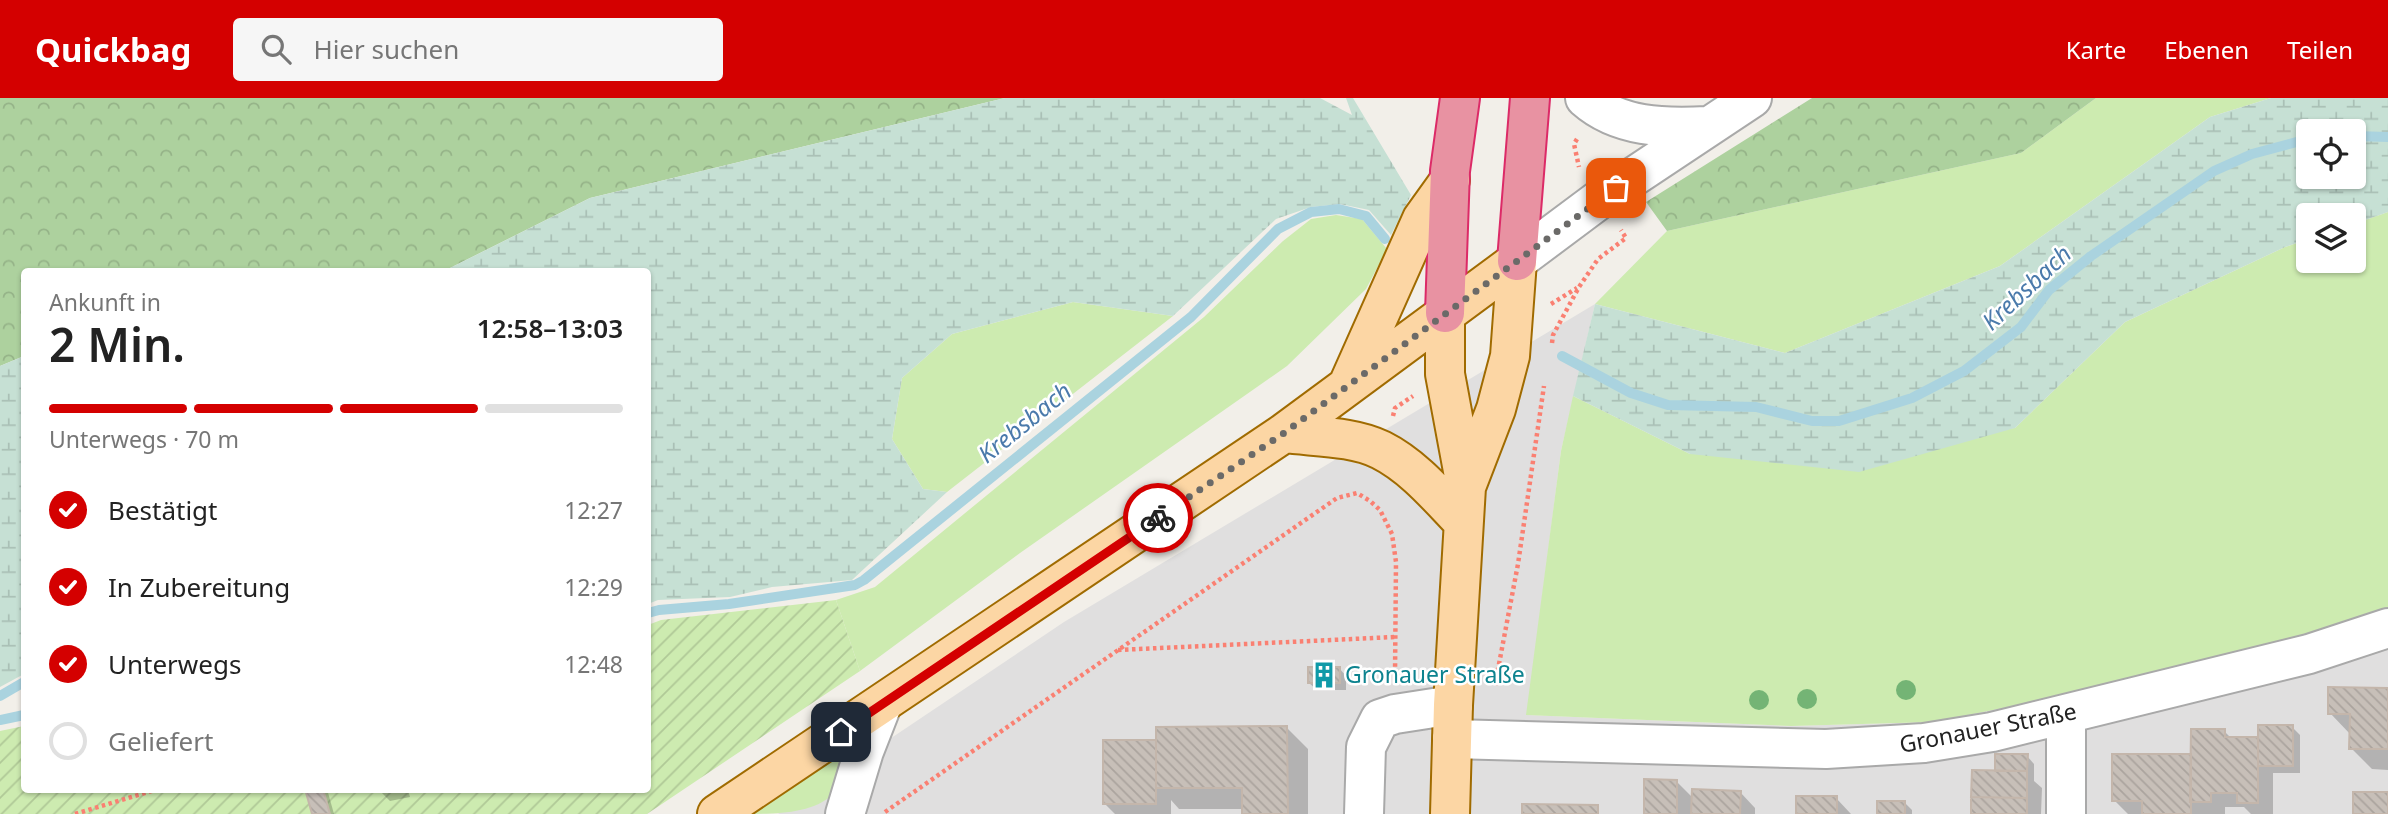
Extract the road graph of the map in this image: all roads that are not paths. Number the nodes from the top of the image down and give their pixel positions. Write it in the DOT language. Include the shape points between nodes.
graph roads {
  1 [pos="1460,98"];
  2 [pos="1530,98"];
  3 [pos="1585,98"];
  4 [pos="1752,98"];
  5 [pos="1707,126"];
  6 [pos="1450,180"];
  7 [pos="1517,261"];
  8 [pos="1445,313"];
  9 [pos="1347,387"];
  10 [pos="1284,433"];
  11 [pos="1465,504"];
  12 [pos="2388,628"];
  13 [pos="882,705"];
  14 [pos="2066,714"];
  15 [pos="1453,722"];
  16 [pos="717,814"];
  17 [pos="845,814"];
  18 [pos="1364,814"];
  19 [pos="1450,814"];
  20 [pos="2066,814"];
  1 -- 6 [label="highway"];
  2 -- 7 [label="highway"];
  3 -- 5 [label="street" via="1598,110 1642,124"];
  4 -- 5 [label="street"];
  5 -- 7 [label="street"];
  6 -- 8 [label="highway"];
  6 -- 9 [label="main road" via="1422,219"];
  7 -- 8 [label="main road"];
  7 -- 11 [label="main road" via="1510,356"];
  8 -- 9 [label="main road"];
  8 -- 11 [label="main road" via="1445,374"];
  9 -- 10 [label="main road"];
  10 -- 11 [label="main road" via="1356,442 1380,450"];
  10 -- 13 [label="main road"];
  11 -- 15 [label="main road"];
  12 -- 14 [label="street, Gronauer Straße" via="2309,654"];
  13 -- 16 [label="main road"];
  13 -- 17 [label="street"];
  14 -- 15 [label="street, Gronauer Straße" via="1924,743 1826,750"];
  14 -- 20 [label="street"];
  15 -- 18 [label="street, Gronauer Straße" via="1395,714 1380,719 1366,747"];
  15 -- 19 [label="main road"];
}
